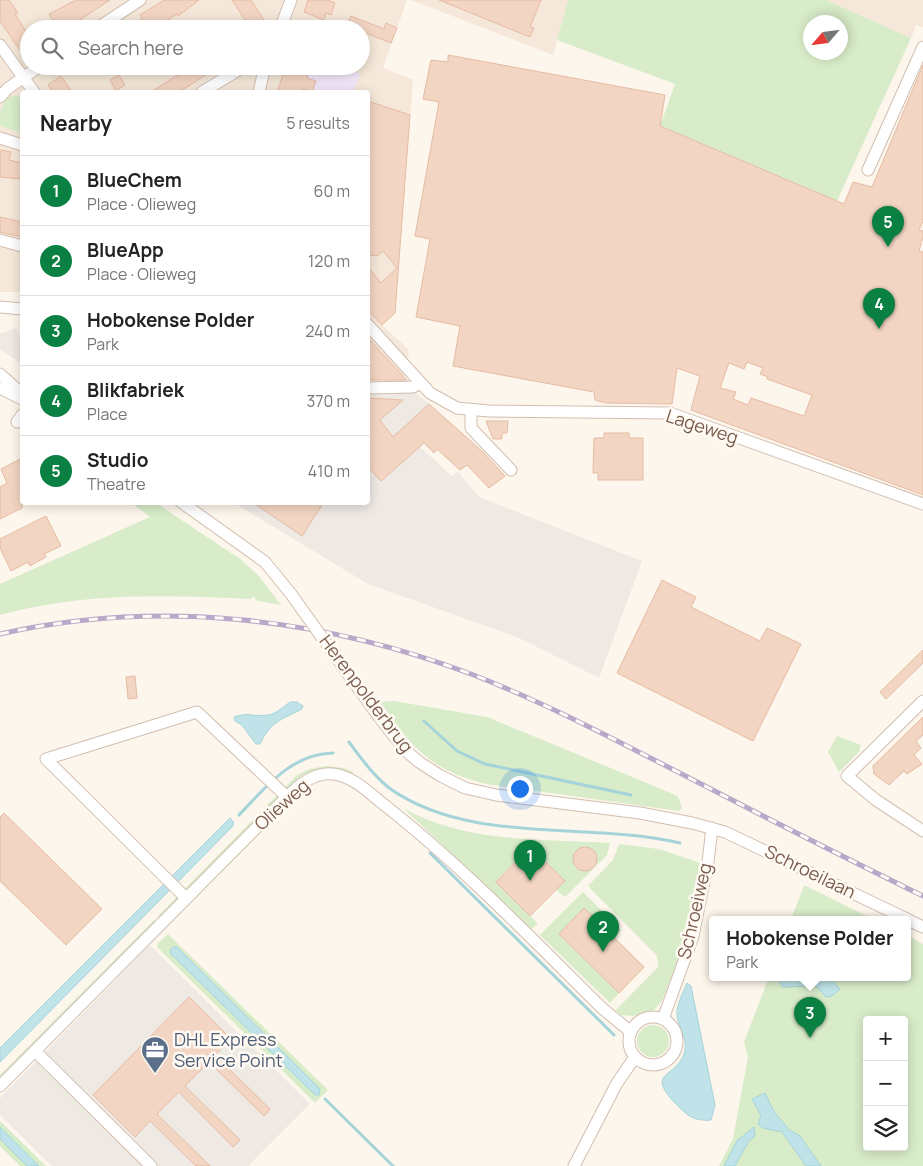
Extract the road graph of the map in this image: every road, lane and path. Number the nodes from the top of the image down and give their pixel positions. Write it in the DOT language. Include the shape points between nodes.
graph roads {
  1 [pos="140,0"];
  2 [pos="291,0"];
  3 [pos="110,20"];
  4 [pos="283,20"];
  5 [pos="0,45"];
  6 [pos="923,47"];
  7 [pos="20,72"];
  8 [pos="27,75"];
  9 [pos="230,75"];
  10 [pos="261,75"];
  11 [pos="24,77"];
  12 [pos="33,90"];
  13 [pos="205,90"];
  14 [pos="260,90"];
  15 [pos="0,97"];
  16 [pos="0,138"];
  17 [pos="20,144"];
  18 [pos="868,170"];
  19 [pos="0,240"];
  20 [pos="20,245"];
  21 [pos="0,307"];
  22 [pos="20,309"];
  23 [pos="370,327"];
  24 [pos="0,374"];
  25 [pos="420,383"];
  26 [pos="0,388"];
  27 [pos="370,388"];
  28 [pos="20,392"];
  29 [pos="20,398"];
  30 [pos="471,411"];
  31 [pos="511,470"];
  32 [pos="923,504"];
  33 [pos="185,505"];
  34 [pos="923,701"];
  35 [pos="286,797"];
  36 [pos="712,828"];
  37 [pos="923,830"];
  38 [pos="186,898"];
  39 [pos="901,916"];
  40 [pos="911,921"];
  41 [pos="923,927"];
  42 [pos="663,1020"];
  43 [pos="631,1032"];
  44 [pos="35,1051"];
  45 [pos="635,1057"];
  46 [pos="0,1086"];
  47 [pos="151,1166"];
  48 [pos="574,1166"];
  1 -- 3 [label="street"];
  2 -- 4 [label="street"];
  5 -- 7 [label="street"];
  6 -- 18 [label="street"];
  8 -- 11 [label="street"];
  9 -- 13 [label="street"];
  10 -- 14 [label="street"];
  11 -- 12 [label="street"];
  11 -- 15 [label="street"];
  16 -- 17 [label="street"];
  19 -- 20 [label="street"];
  21 -- 22 [label="street"];
  23 -- 25 [label="street, Lageweg"];
  24 -- 28 [label="street"];
  25 -- 27 [label="street" via="413,387"];
  25 -- 30 [label="street, Lageweg" via="439,399"];
  26 -- 29 [label="street"];
  30 -- 31 [label="street" via="471,428"];
  30 -- 32 [label="street, Lageweg" via="670,413"];
  33 -- 36 [label="street, Herenpolderbrug, bridge" via="265,562 378,717 406,751 440,775 465,788 496,795 640,813"];
  34 -- 37 [label="street" via="846,776"];
  35 -- 38 [label="street, Olieweg"];
  35 -- 38 [label="street" via="197,712 46,758"];
  35 -- 43 [label="street, Olieweg" via="300,785 321,775 332,774 357,784 439,850 603,1009"];
  36 -- 39 [label="street, Schroeilaan"];
  36 -- 42 [label="street, Schroeiweg" via="693,936"];
  38 -- 44 [label="street, Olieweg"];
  40 -- 41 [label="street, Schroeilaan"];
  42 -- 43 [label="street" via="650,1017 642,1020"];
  42 -- 45 [label="street" via="673,1027 676,1034 676,1051 671,1058 648,1065"];
  43 -- 45 [label="street" via="630,1048"];
  44 -- 46 [label="street, Olieweg"];
  44 -- 47 [label="street"];
  45 -- 48 [label="street" via="616,1083"];
}
